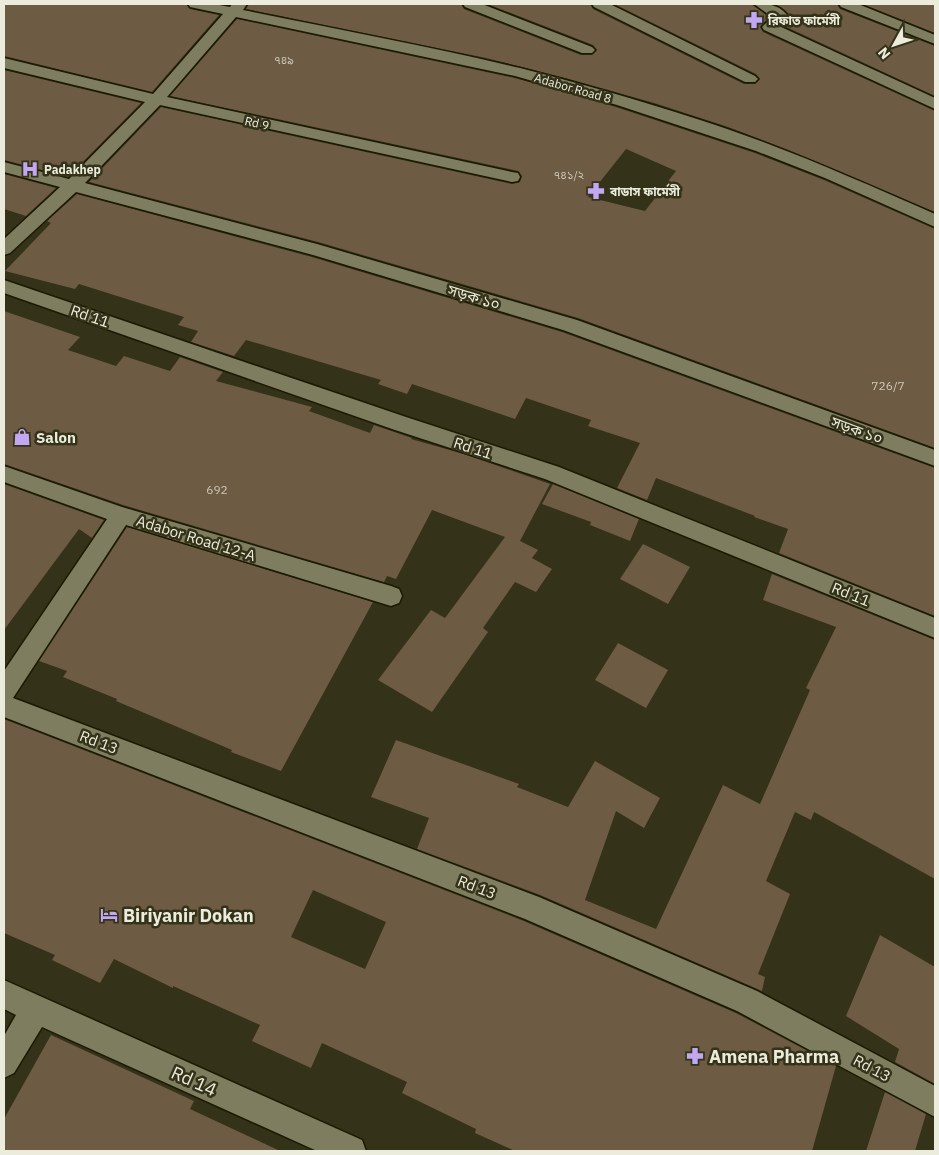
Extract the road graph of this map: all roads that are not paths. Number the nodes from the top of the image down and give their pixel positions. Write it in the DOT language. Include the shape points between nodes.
graph roads {
  1 [pos="195,4"];
  2 [pos="470,4"];
  3 [pos="599,4"];
  4 [pos="761,4"];
  5 [pos="846,4"];
  6 [pos="237,8"];
  7 [pos="935,40"];
  8 [pos="587,50"];
  9 [pos="4,62"];
  10 [pos="750,78"];
  11 [pos="156,100"];
  12 [pos="935,104"];
  13 [pos="4,167"];
  14 [pos="512,177"];
  15 [pos="73,185"];
  16 [pos="935,221"];
  17 [pos="4,249"];
  18 [pos="4,286"];
  19 [pos="935,458"];
  20 [pos="4,474"];
  21 [pos="121,515"];
  22 [pos="391,596"];
  23 [pos="935,628"];
  24 [pos="4,691"];
  25 [pos="4,706"];
  26 [pos="4,994"];
  27 [pos="36,1010"];
  28 [pos="4,1063"];
  29 [pos="935,1102"];
  30 [pos="351,1151"];
  1 -- 6 [label="street, Adabor Road 8"];
  2 -- 8 [label="street"];
  3 -- 10 [label="street"];
  4 -- 12 [label="street" via="781,16 769,27 773,30"];
  5 -- 7 [label="street"];
  6 -- 11 [label="street"];
  6 -- 16 [label="street, Adabor Road 8" via="525,74 699,125"];
  9 -- 11 [label="street, Rd 9"];
  11 -- 14 [label="street, Rd 9"];
  11 -- 15 [label="street"];
  13 -- 15 [label="street, সড়ক ১০"];
  15 -- 17 [label="street"];
  15 -- 19 [label="street, সড়ক ১০" via="317,250 570,325"];
  18 -- 23 [label="street, Rd 11" via="552,473"];
  20 -- 21 [label="street, Adabor Road 12-A"];
  21 -- 22 [label="street, Adabor Road 12-A"];
  21 -- 24 [label="street"];
  25 -- 29 [label="street, Rd 13" via="529,907 747,1001"];
  26 -- 27 [label="street, Rd 14"];
  27 -- 28 [label="street"];
  27 -- 30 [label="street, Rd 14"];
}
